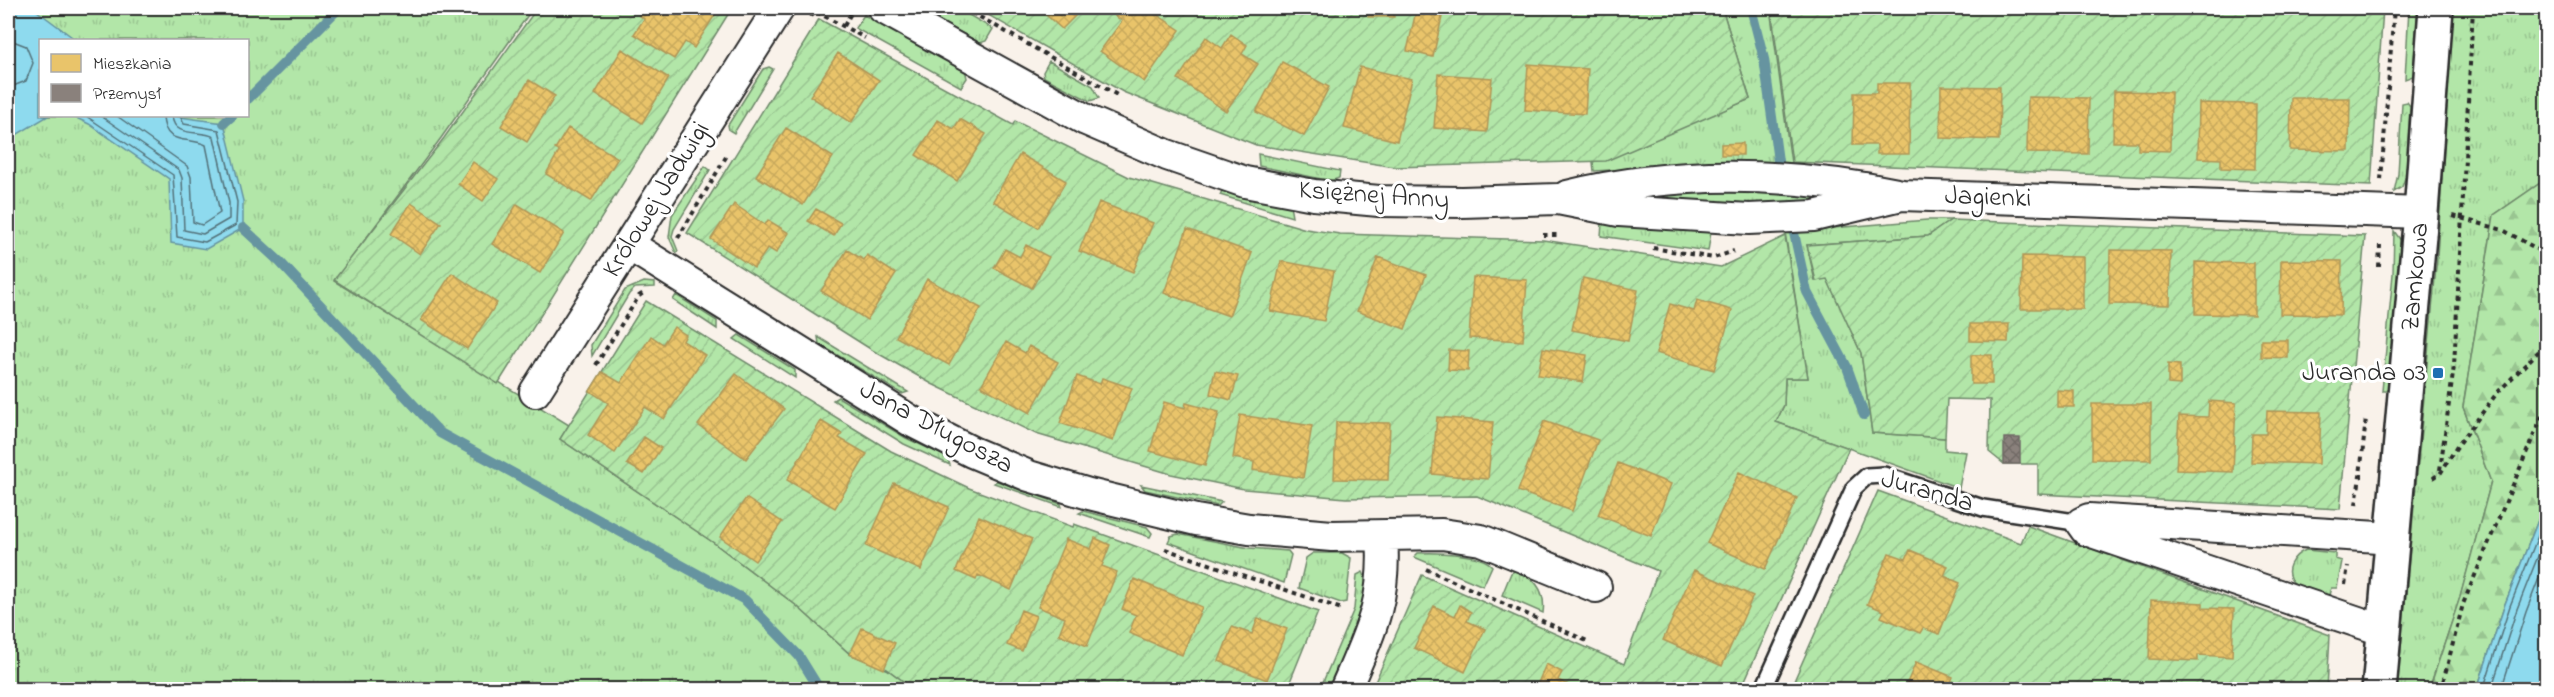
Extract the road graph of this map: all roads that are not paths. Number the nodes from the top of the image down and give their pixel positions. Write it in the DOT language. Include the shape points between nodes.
graph roads {
  1 [pos="779,8"];
  2 [pos="883,8"];
  3 [pos="2436,8"];
  4 [pos="1902,195"];
  5 [pos="1558,199"];
  6 [pos="2421,213"];
  7 [pos="629,245"];
  8 [pos="535,392"];
  9 [pos="2081,522"];
  10 [pos="1382,536"];
  11 [pos="2394,538"];
  12 [pos="1596,587"];
  13 [pos="2385,631"];
  14 [pos="1345,690"];
  15 [pos="1763,690"];
  16 [pos="2379,690"];
  1 -- 7 [label="street, Królowej Jadwigi"];
  2 -- 5 [label="street, Księżnej Anny" via="1086,120 1167,155 1245,182 1314,195 1379,201"];
  3 -- 6 [label="street, Zamkowa"];
  4 -- 5 [label="street, Jagienki" via="1858,186 1747,176 1679,177 1618,184"];
  4 -- 5 [label="street, Księżnej Anny" via="1814,216 1749,219 1619,211"];
  4 -- 6 [label="street, Jagienki"];
  6 -- 11 [label="street, Zamkowa"];
  7 -- 8 [label="street, Królowej Jadwigi"];
  7 -- 10 [label="street, Jana Długosza" via="911,421 1029,476 1207,522 1332,536"];
  9 -- 11 [label="street, Juranda" via="2089,519"];
  9 -- 13 [label="street, Juranda" via="2086,530"];
  9 -- 15 [label="lane, Juranda" via="1983,508 1884,475 1867,477 1854,488"];
  10 -- 12 [label="street, Jana Długosza" via="1442,534 1481,540"];
  10 -- 14 [label="street" via="1384,578 1379,605"];
  11 -- 13 [label="street, Zamkowa"];
  13 -- 16 [label="street, Zamkowa"];
}
